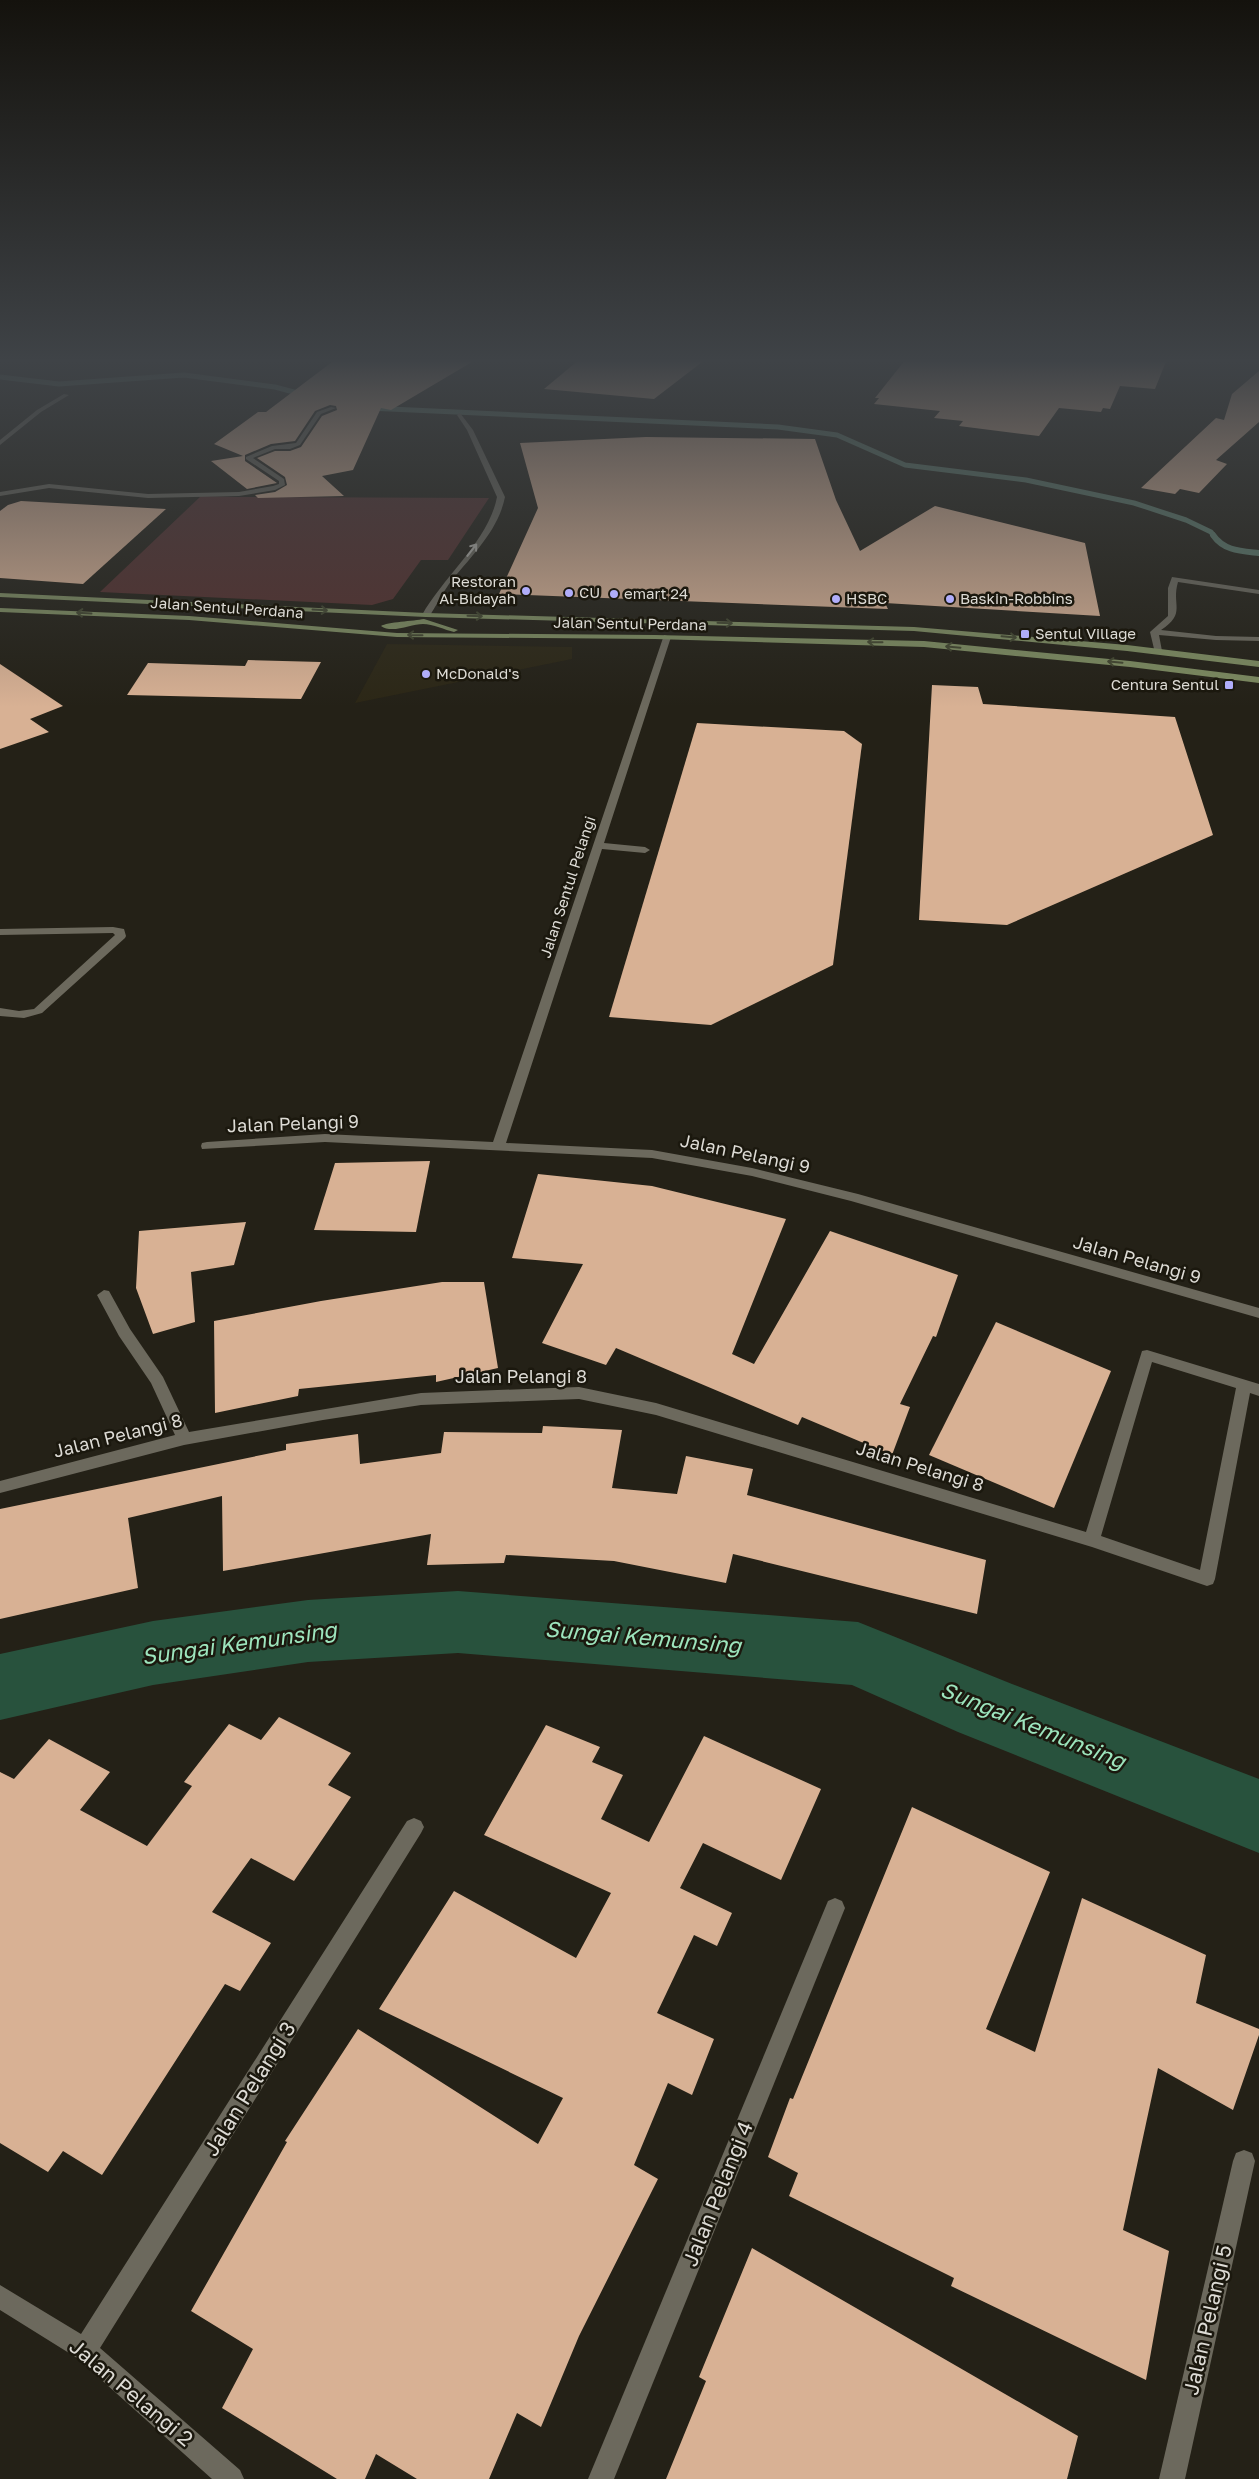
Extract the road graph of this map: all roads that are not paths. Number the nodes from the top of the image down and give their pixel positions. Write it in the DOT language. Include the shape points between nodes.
graph roads {
  1 [pos="274,475"];
  2 [pos="491,475"];
  3 [pos="0,494"];
  4 [pos="1259,592"];
  5 [pos="0,595"];
  6 [pos="0,610"];
  7 [pos="189,618"];
  8 [pos="425,618"];
  9 [pos="1154,632"];
  10 [pos="550,637"];
  11 [pos="666,637"];
  12 [pos="1259,639"];
  13 [pos="1113,646"];
  14 [pos="1158,651"];
  15 [pos="1236,661"];
  16 [pos="1179,664"];
  17 [pos="1259,664"];
  18 [pos="1163,668"];
  19 [pos="1187,670"];
  20 [pos="1259,680"];
  21 [pos="598,846"];
  22 [pos="644,850"];
  23 [pos="0,932"];
  24 [pos="0,1012"];
  25 [pos="206,1146"];
  26 [pos="498,1147"];
  27 [pos="104,1295"];
  28 [pos="1259,1313"];
  29 [pos="1252,1388"];
  30 [pos="184,1439"];
  31 [pos="0,1487"];
  32 [pos="1092,1540"];
  33 [pos="414,1827"];
  34 [pos="835,1908"];
  35 [pos="1244,2161"];
  36 [pos="0,2297"];
  37 [pos="85,2350"];
  38 [pos="231,2479"];
  39 [pos="600,2479"];
  40 [pos="1172,2479"];
  1 -- 3 [label="street" via="282,480 282,485 239,494 148,496 42,486"];
  8 -- 2 [label="street, one-way" via="432,603 488,529 501,502"];
  4 -- 9 [label="street" via="1174,579 1172,617"];
  5 -- 8 [label="main road, Jalan Sentul Perdana, one-way"];
  7 -- 6 [label="main road, Jalan Sentul Perdana, one-way"];
  7 -- 8 [label="main road" via="393,626"];
  10 -- 7 [label="main road, Jalan Sentul Perdana, one-way" via="397,635"];
  8 -- 10 [label="main road" via="448,629"];
  8 -- 13 [label="main road, Jalan Sentul Perdana, one-way" via="914,629"];
  9 -- 12 [label="street"];
  9 -- 14 [label="street"];
  10 -- 11 [label="main road, Jalan Sentul Perdana"];
  18 -- 11 [label="main road, Jalan Sentul Perdana, one-way" via="924,644"];
  11 -- 21 [label="street, Jalan Sentul Pelangi"];
  13 -- 14 [label="main road, Jalan Sentul Perdana"];
  13 -- 16 [label="main road" via="1169,656"];
  14 -- 15 [label="main road, Jalan Sentul Perdana"];
  15 -- 16 [label="main road" via="1197,660"];
  15 -- 17 [label="main road, Jalan Sentul Perdana"];
  16 -- 18 [label="main road"];
  16 -- 19 [label="main road"];
  18 -- 19 [label="main road, Jalan Sentul Perdana"];
  19 -- 20 [label="main road, Jalan Sentul Perdana"];
  21 -- 22 [label="street"];
  21 -- 26 [label="street, Jalan Sentul Pelangi"];
  23 -- 24 [label="street" via="114,930 120,931 121,936 38,1011 17,1016"];
  25 -- 26 [label="street, Jalan Pelangi 9" via="325,1138"];
  26 -- 28 [label="street, Jalan Pelangi 9" via="652,1154 752,1172 853,1197"];
  27 -- 30 [label="street" via="124,1332 158,1381"];
  29 -- 32 [label="street, Jalan Pelangi 8" via="1147,1355"];
  29 -- 32 [label="street, Jalan Pelangi 8" via="1207,1579"];
  30 -- 31 [label="street, Jalan Pelangi 8"];
  30 -- 32 [label="street, Jalan Pelangi 8" via="422,1399 579,1393 656,1409"];
  33 -- 37 [label="street, Jalan Pelangi 3"];
  34 -- 39 [label="street, Jalan Pelangi 4"];
  35 -- 40 [label="street, Jalan Pelangi 5"];
  36 -- 37 [label="street, Jalan Pelangi 2"];
  37 -- 38 [label="street, Jalan Pelangi 2"];
}
